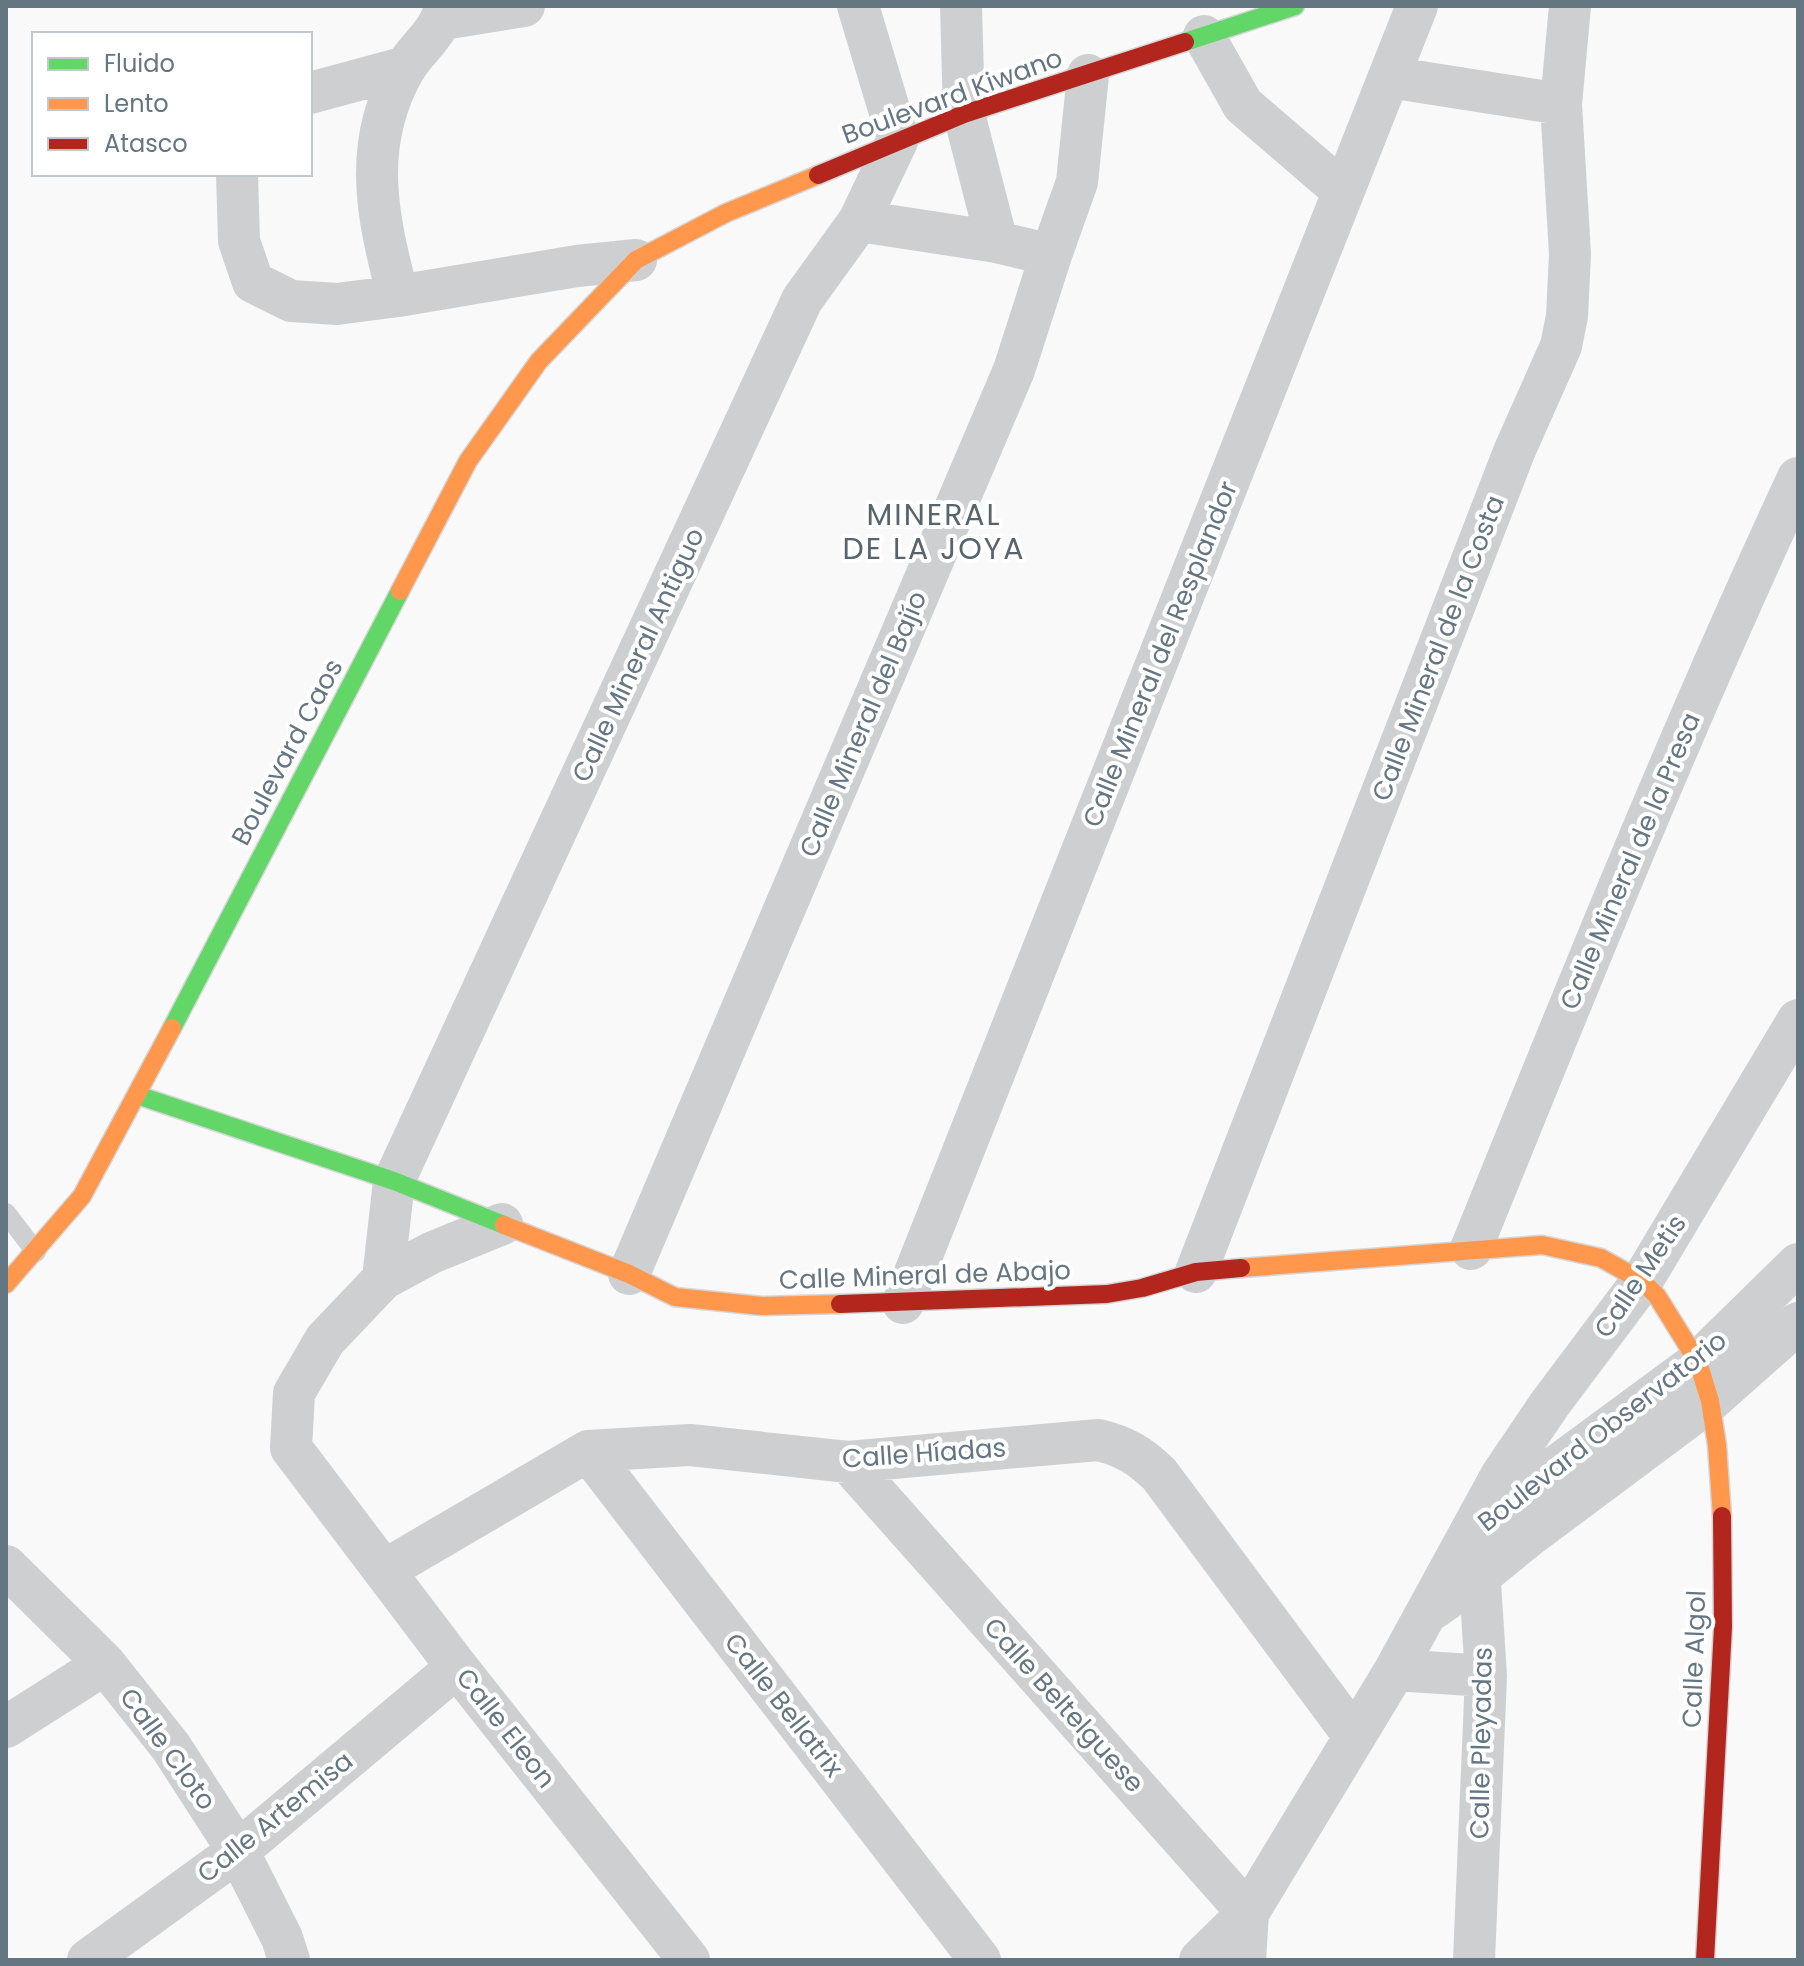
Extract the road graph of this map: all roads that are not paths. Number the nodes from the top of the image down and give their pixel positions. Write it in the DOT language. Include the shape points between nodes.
graph roads {
  1 [pos="524,6"];
  2 [pos="858,6"];
  3 [pos="961,6"];
  4 [pos="1295,6"];
  5 [pos="1417,6"];
  6 [pos="1570,6"];
  7 [pos="444,12"];
  8 [pos="1204,36"];
  9 [pos="406,67"];
  10 [pos="1088,75"];
  11 [pos="1389,77"];
  12 [pos="312,92"];
  13 [pos="1561,104"];
  14 [pos="964,114"];
  15 [pos="898,139"];
  16 [pos="237,176"];
  17 [pos="1343,191"];
  18 [pos="859,221"];
  19 [pos="997,242"];
  20 [pos="1051,255"];
  21 [pos="636,260"];
  22 [pos="398,296"];
  23 [pos="1798,478"];
  24 [pos="1798,1020"];
  25 [pos="137,1095"];
  26 [pos="394,1181"];
  27 [pos="6,1213"];
  28 [pos="502,1224"];
  29 [pos="1471,1249"];
  30 [pos="36,1252"];
  31 [pos="1798,1264"];
  32 [pos="1196,1272"];
  33 [pos="629,1274"];
  34 [pos="383,1279"];
  35 [pos="1642,1281"];
  36 [pos="6,1284"];
  37 [pos="903,1303"];
  38 [pos="1798,1323"];
  39 [pos="1698,1362"];
  40 [pos="1710,1401"];
  41 [pos="588,1451"];
  42 [pos="848,1462"];
  43 [pos="1475,1526"];
  44 [pos="6,1566"];
  45 [pos="385,1570"];
  46 [pos="1481,1575"];
  47 [pos="1426,1613"];
  48 [pos="105,1664"];
  49 [pos="457,1667"];
  50 [pos="1395,1670"];
  51 [pos="1486,1676"];
  52 [pos="6,1727"];
  53 [pos="1354,1736"];
  54 [pos="238,1851"];
  55 [pos="1248,1913"];
  56 [pos="88,1960"];
  57 [pos="289,1960"];
  58 [pos="689,1960"];
  59 [pos="980,1960"];
  60 [pos="1200,1960"];
  61 [pos="1245,1960"];
  62 [pos="1474,1960"];
  63 [pos="1705,1960"];
  1 -- 7 [label="street"];
  2 -- 15 [label="street"];
  3 -- 14 [label="street"];
  4 -- 8 [label="street, Boulevard Kiwano"];
  5 -- 11 [label="street, Calle Mineral del Resplandor"];
  6 -- 13 [label="street, Calle Mineral de la Costa"];
  7 -- 9 [label="street"];
  8 -- 10 [label="street, Boulevard Kiwano"];
  8 -- 17 [label="street" via="1243,105"];
  9 -- 12 [label="street"];
  9 -- 22 [label="street" via="386,108 375,188"];
  10 -- 14 [label="street, Boulevard Kiwano"];
  10 -- 20 [label="street, Calle Mineral del Bajío" via="1077,182"];
  11 -- 13 [label="street"];
  11 -- 17 [label="street, Calle Mineral del Resplandor"];
  13 -- 32 [label="street, Calle Mineral de la Costa" via="1570,254 1561,346 1514,452"];
  14 -- 15 [label="street, Boulevard Kiwano"];
  14 -- 19 [label="street"];
  15 -- 18 [label="street, Calle Mineral Antiguo"];
  15 -- 21 [label="street, Boulevard Kiwano" via="726,213"];
  16 -- 22 [label="street" via="239,241 253,282 291,301 337,304"];
  17 -- 37 [label="street, Calle Mineral del Resplandor"];
  18 -- 19 [label="street"];
  18 -- 26 [label="street, Calle Mineral Antiguo" via="802,300"];
  19 -- 20 [label="street"];
  20 -- 33 [label="street, Calle Mineral del Bajío" via="1014,370"];
  21 -- 22 [label="street"];
  21 -- 25 [label="street, Boulevard Caos" via="539,361 468,461"];
  23 -- 29 [label="street, Calle Mineral de la Presa" via="1716,654"];
  24 -- 35 [label="street, Calle Metis"];
  25 -- 26 [label="street, Calle Mineral de Abajo"];
  25 -- 30 [label="street, Boulevard Caos" via="82,1196"];
  26 -- 28 [label="street, Calle Mineral de Abajo"];
  26 -- 34 [label="street, Calle Mineral Antiguo"];
  27 -- 30 [label="lane"];
  28 -- 33 [label="street, Calle Mineral de Abajo"];
  28 -- 34 [label="street, Calle Eleon"];
  29 -- 32 [label="street, Calle Mineral de Abajo"];
  29 -- 35 [label="street, Calle Mineral de Abajo" via="1542,1245 1576,1251"];
  30 -- 36 [label="street, Boulevard Caos"];
  31 -- 39 [label="street, Boulevard Observatorio"];
  32 -- 37 [label="street, Calle Mineral de Abajo" via="1107,1294"];
  33 -- 37 [label="street, Calle Mineral de Abajo" via="675,1297 719,1303"];
  34 -- 45 [label="street, Calle Eleon" via="325,1340 294,1393 291,1448"];
  35 -- 39 [label="street, Calle Mineral de Abajo"];
  35 -- 43 [label="street, Calle Metis" via="1549,1405"];
  38 -- 40 [label="street, Boulevard Observatorio"];
  39 -- 40 [label="street, Calle Algol"];
  39 -- 43 [label="street, Boulevard Observatorio"];
  40 -- 46 [label="street, Boulevard Observatorio"];
  40 -- 63 [label="street, Calle Algol" via="1723,1530 1723,1613"];
  41 -- 42 [label="street, Calle Híadas" via="690,1445"];
  41 -- 45 [label="street, Calle Híadas"];
  41 -- 59 [label="street, Calle Bellatrix"];
  42 -- 53 [label="street, Calle Híadas" via="1098,1440 1138,1454 1159,1474"];
  42 -- 55 [label="street, Calle Beltelguese"];
  43 -- 46 [label="street, Calle Pleyadas"];
  43 -- 47 [label="street, Boulevard Observatorio"];
  44 -- 48 [label="street, Calle Cloto"];
  45 -- 49 [label="street, Calle Eleon"];
  46 -- 47 [label="street, Boulevard Observatorio"];
  46 -- 51 [label="street, Calle Pleyadas"];
  47 -- 50 [label="street, Boulevard Observatorio"];
  48 -- 52 [label="street"];
  48 -- 54 [label="street, Calle Cloto" via="171,1747"];
  49 -- 54 [label="street, Calle Artemisa"];
  49 -- 58 [label="street, Calle Eleon"];
  50 -- 51 [label="street"];
  50 -- 53 [label="street, Boulevard Observatorio"];
  51 -- 62 [label="street, Calle Pleyadas"];
  53 -- 55 [label="street, Boulevard Observatorio"];
  54 -- 56 [label="street, Calle Artemisa"];
  54 -- 57 [label="street, Calle Cloto"];
  55 -- 60 [label="street, Boulevard Observatorio"];
  55 -- 61 [label="street"];
}
